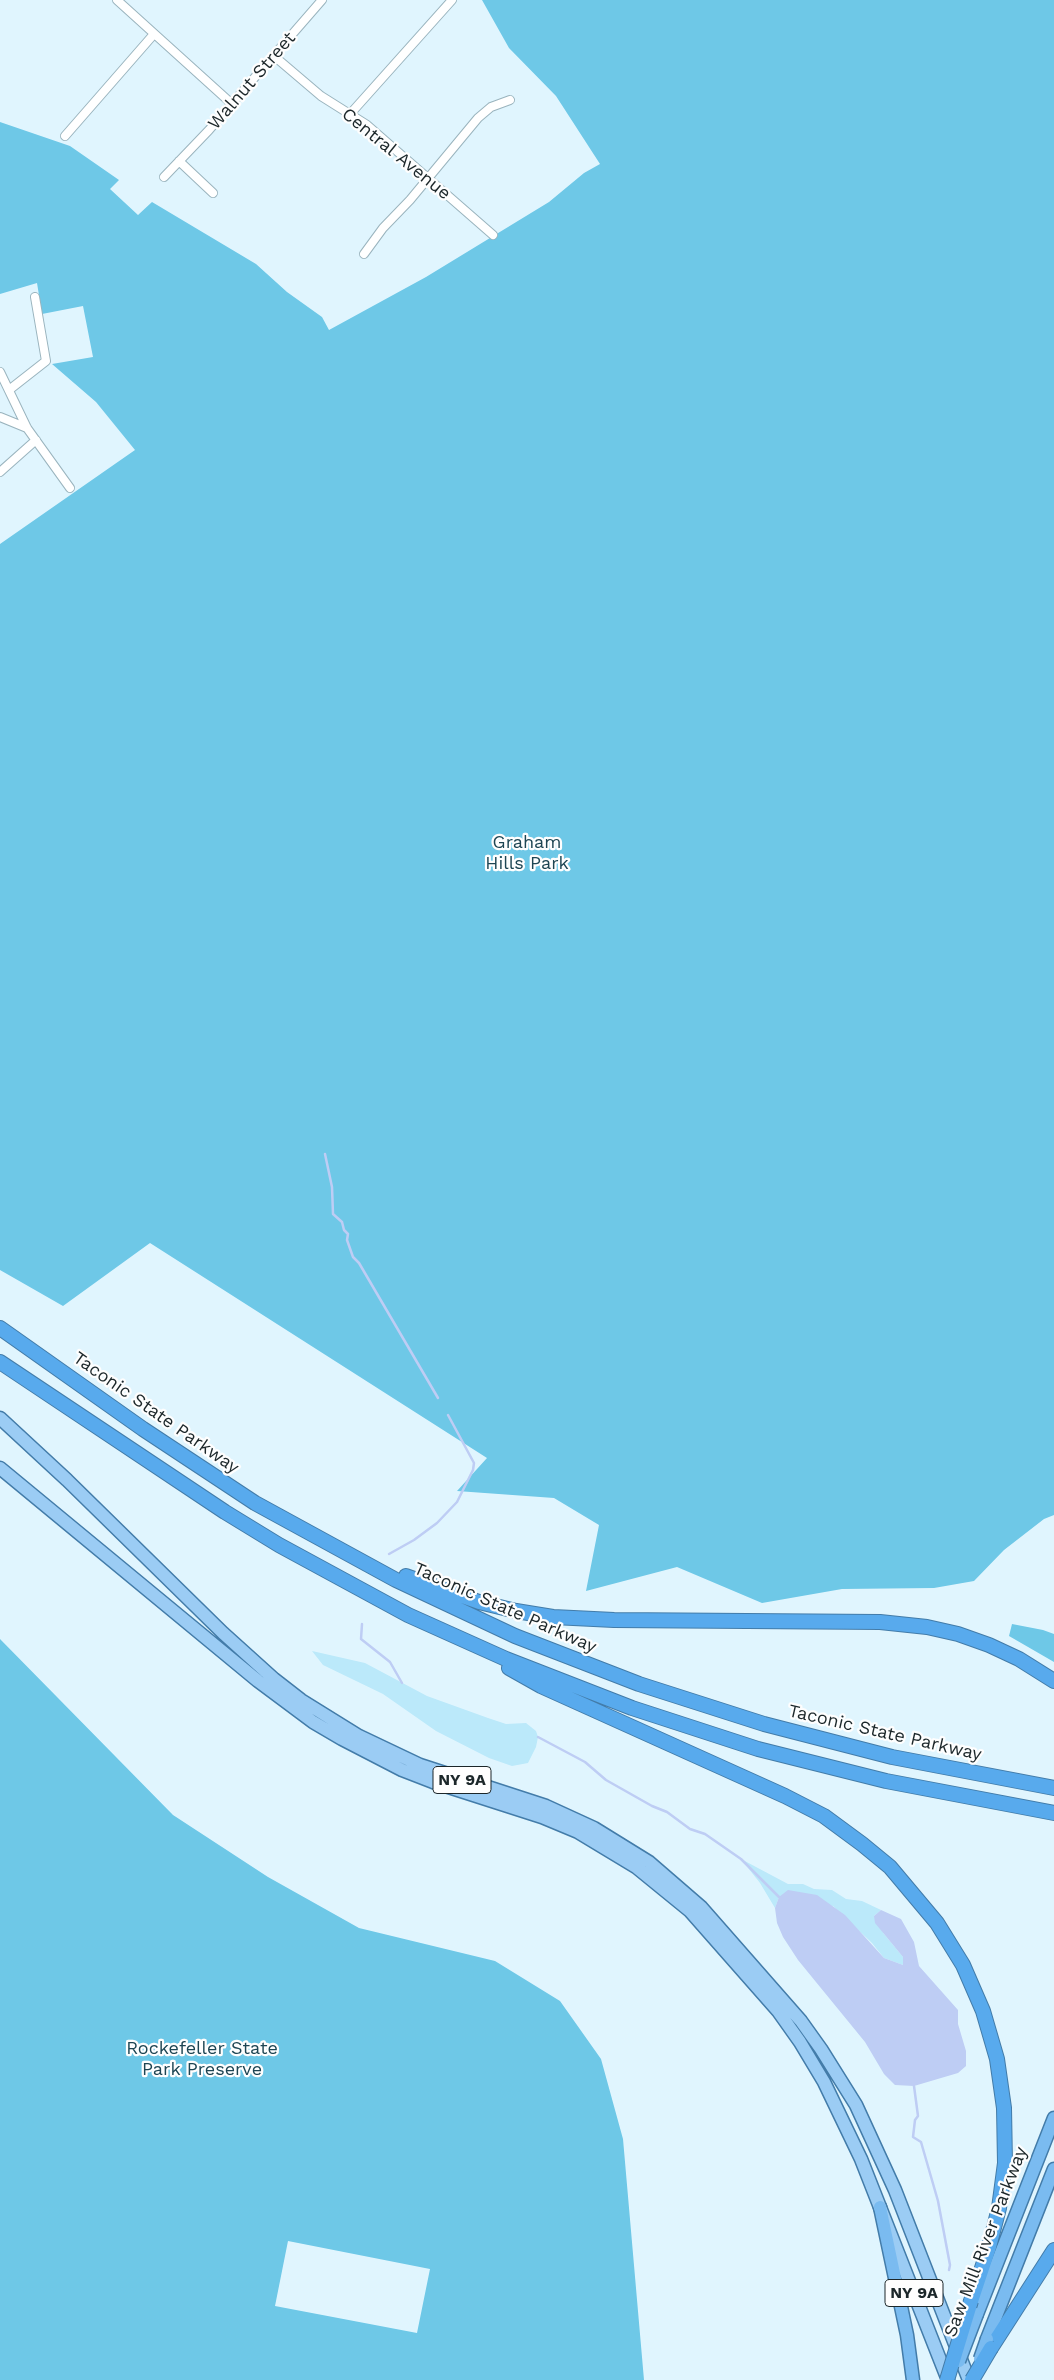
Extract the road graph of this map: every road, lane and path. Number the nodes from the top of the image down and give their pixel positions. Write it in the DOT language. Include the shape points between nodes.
graph roads {
  1 [pos="117,0"];
  2 [pos="452,0"];
  3 [pos="320,1"];
  4 [pos="154,34"];
  5 [pos="274,56"];
  6 [pos="510,100"];
  7 [pos="232,104"];
  8 [pos="350,113"];
  9 [pos="65,136"];
  10 [pos="179,161"];
  11 [pos="164,177"];
  12 [pos="428,178"];
  13 [pos="214,193"];
  14 [pos="492,235"];
  15 [pos="364,254"];
  16 [pos="35,296"];
  17 [pos="0,372"];
  18 [pos="9,390"];
  19 [pos="0,417"];
  20 [pos="27,428"];
  21 [pos="36,440"];
  22 [pos="0,472"];
  23 [pos="70,488"];
  24 [pos="0,1328"];
  25 [pos="0,1362"];
  26 [pos="0,1418"];
  27 [pos="0,1468"];
  28 [pos="351,1556"];
  29 [pos="475,1645"];
  30 [pos="1054,1681"];
  31 [pos="1054,1788"];
  32 [pos="1054,1813"];
  33 [pos="1054,2118"];
  34 [pos="1054,2169"];
  35 [pos="880,2207"];
  36 [pos="1054,2250"];
  37 [pos="989,2344"];
  38 [pos="956,2345"];
  39 [pos="913,2380"];
  40 [pos="948,2380"];
  41 [pos="971,2380"];
  42 [pos="976,2380"];
  1 -- 4 [label="street"];
  2 -- 8 [label="street"];
  3 -- 5 [label="street, Walnut Street"];
  4 -- 7 [label="street"];
  4 -- 9 [label="street"];
  5 -- 7 [label="street, Walnut Street"];
  5 -- 8 [label="street, Central Avenue" via="321,96"];
  6 -- 12 [label="street" via="491,107 482,115"];
  7 -- 10 [label="street, Walnut Street"];
  8 -- 12 [label="street, Central Avenue"];
  10 -- 11 [label="street, Walnut Street"];
  10 -- 13 [label="street"];
  12 -- 14 [label="street, Central Avenue"];
  12 -- 15 [label="street"];
  16 -- 18 [label="street" via="46,361"];
  17 -- 18 [label="street"];
  18 -- 20 [label="street"];
  19 -- 20 [label="street"];
  20 -- 21 [label="street"];
  21 -- 22 [label="street"];
  21 -- 23 [label="street"];
  24 -- 28 [label="highway, Taconic State Parkway" via="255,1503"];
  25 -- 29 [label="highway" via="279,1545 381,1601"];
  26 -- 38 [label="main road, NY 9A" via="229,1639 301,1700 359,1736 412,1762 546,1806 594,1828 649,1862 689,1895 800,2021 852,2097 885,2166"];
  27 -- 35 [label="main road, NY 9A" via="258,1681 313,1722 402,1770 542,1816 578,1832 623,1858 666,1889 714,1936 792,2031 840,2113"];
  28 -- 30 [label="highway" via="473,1600 540,1615 614,1620 871,1621 927,1626 996,1648"];
  28 -- 31 [label="highway, Taconic State Parkway" via="515,1636 670,1695 845,1746"];
  29 -- 32 [label="highway" via="600,1697 758,1749 886,1781"];
  29 -- 40 [label="highway, bridge" via="541,1686 785,1796 852,1835 908,1885 958,1955 979,2000 994,2048 1003,2097 1005,2134 1002,2192 994,2233"];
  33 -- 40 [label="highway, Saw Mill River Parkway, bridge"];
  34 -- 37 [label="highway, Saw Mill River Parkway"];
  35 -- 39 [label="highway" via="908,2335"];
  35 -- 40 [label="main road, NY 9A"];
  36 -- 37 [label="highway"];
  37 -- 41 [label="highway, bridge"];
  38 -- 41 [label="main road, NY 9A"];
  38 -- 42 [label="main road"];
}
